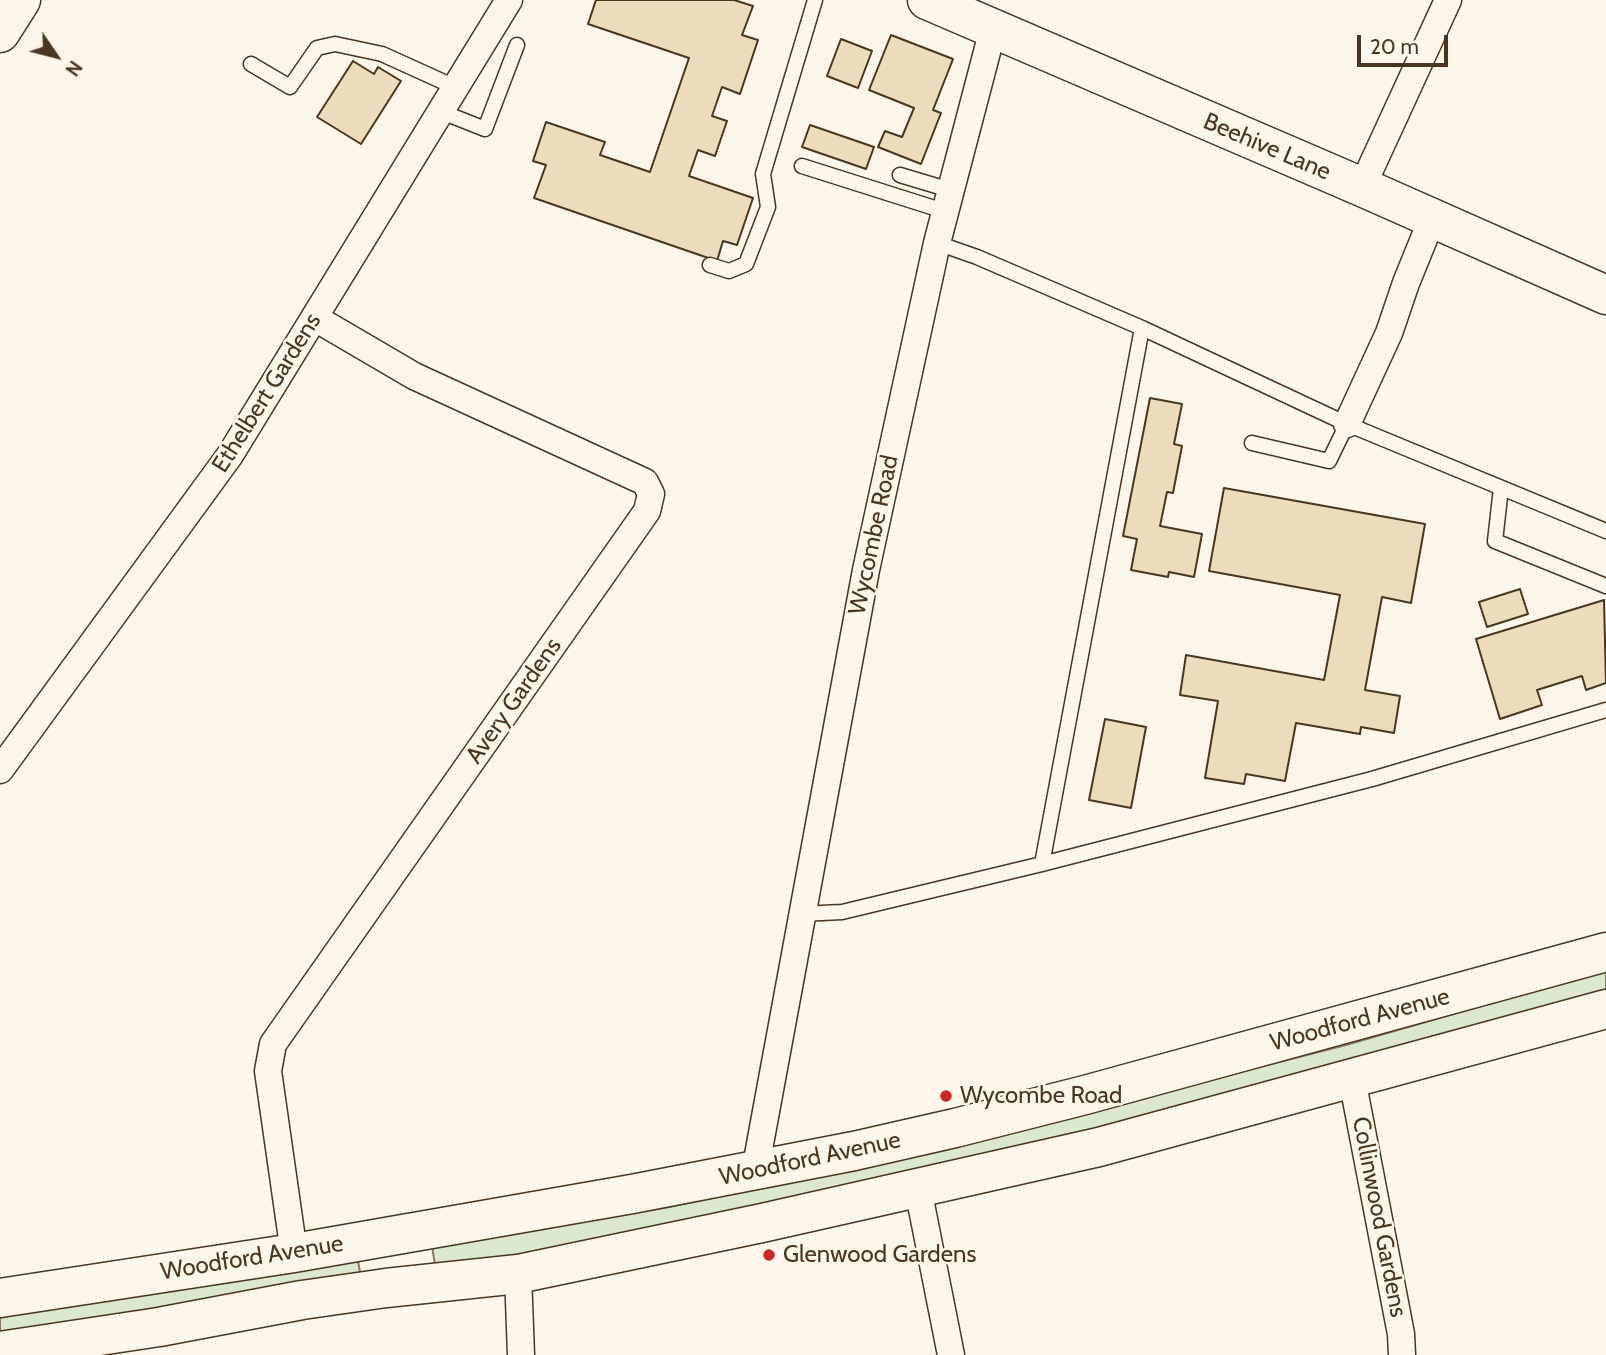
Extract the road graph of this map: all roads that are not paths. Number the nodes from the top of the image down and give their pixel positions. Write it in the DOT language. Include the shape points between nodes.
graph roads {
  1 [pos="21,0"];
  2 [pos="509,0"];
  3 [pos="815,0"];
  4 [pos="927,0"];
  5 [pos="1448,0"];
  6 [pos="993,29"];
  7 [pos="0,33"];
  8 [pos="517,45"];
  9 [pos="251,64"];
  10 [pos="457,88"];
  11 [pos="442,112"];
  12 [pos="802,166"];
  13 [pos="900,175"];
  14 [pos="1362,187"];
  15 [pos="947,201"];
  16 [pos="1432,219"];
  17 [pos="936,243"];
  18 [pos="710,265"];
  19 [pos="1606,295"];
  20 [pos="315,318"];
  21 [pos="1142,328"];
  22 [pos="1347,424"];
  23 [pos="1252,443"];
  24 [pos="1501,488"];
  25 [pos="1606,531"];
  26 [pos="1606,586"];
  27 [pos="1606,710"];
  28 [pos="0,770"];
  29 [pos="1042,864"];
  30 [pos="801,914"];
  31 [pos="1606,952"];
  32 [pos="1606,1009"];
  33 [pos="1352,1079"];
  34 [pos="755,1171"];
  35 [pos="918,1189"];
  36 [pos="294,1253"];
  37 [pos="518,1274"];
  38 [pos="0,1298"];
  39 [pos="159,1328"];
  40 [pos="99,1350"];
  41 [pos="0,1351"];
  42 [pos="521,1355"];
  43 [pos="951,1355"];
  44 [pos="1402,1355"];
  1 -- 7 [label="main road"];
  2 -- 10 [label="street, Ethelbert Gardens"];
  3 -- 18 [label="lane" via="763,174 768,207 746,264 729,271"];
  4 -- 6 [label="main road, Beehive Lane"];
  5 -- 14 [label="street"];
  6 -- 14 [label="main road, Beehive Lane"];
  6 -- 15 [label="street, Wycombe Road"];
  8 -- 11 [label="lane" via="485,129"];
  9 -- 10 [label="lane" via="290,87 317,48 335,44 382,54"];
  10 -- 11 [label="street, Ethelbert Gardens"];
  11 -- 20 [label="street, Ethelbert Gardens"];
  12 -- 15 [label="lane"];
  13 -- 15 [label="lane"];
  14 -- 16 [label="main road, Beehive Lane"];
  15 -- 17 [label="street, Wycombe Road"];
  16 -- 19 [label="main road, Beehive Lane"];
  16 -- 22 [label="street" via="1390,332"];
  17 -- 21 [label="lane"];
  17 -- 30 [label="street, Wycombe Road" via="866,570"];
  20 -- 28 [label="street, Ethelbert Gardens" via="230,455"];
  20 -- 36 [label="street, Avery Gardens" via="414,376 645,482 651,494 647,511 273,1044 268,1071"];
  21 -- 22 [label="lane"];
  21 -- 29 [label="lane"];
  22 -- 23 [label="lane" via="1329,461"];
  22 -- 24 [label="lane"];
  24 -- 25 [label="lane"];
  24 -- 26 [label="lane" via="1495,541"];
  27 -- 29 [label="lane" via="1372,779"];
  29 -- 30 [label="lane" via="842,912"];
  30 -- 34 [label="street, Wycombe Road"];
  31 -- 34 [label="main road, Woodford Avenue" via="1085,1095"];
  32 -- 33 [label="main road, Woodford Avenue"];
  33 -- 35 [label="main road, Woodford Avenue" via="1098,1147"];
  33 -- 44 [label="street, Collinwood Gardens"];
  34 -- 36 [label="main road, Woodford Avenue"];
  35 -- 37 [label="main road, Woodford Avenue"];
  35 -- 43 [label="street"];
  36 -- 38 [label="main road, Woodford Avenue"];
  37 -- 39 [label="main road, Woodford Avenue" via="302,1300"];
  37 -- 42 [label="street"];
  39 -- 40 [label="lane"];
  39 -- 41 [label="main road, Woodford Avenue"];
}
